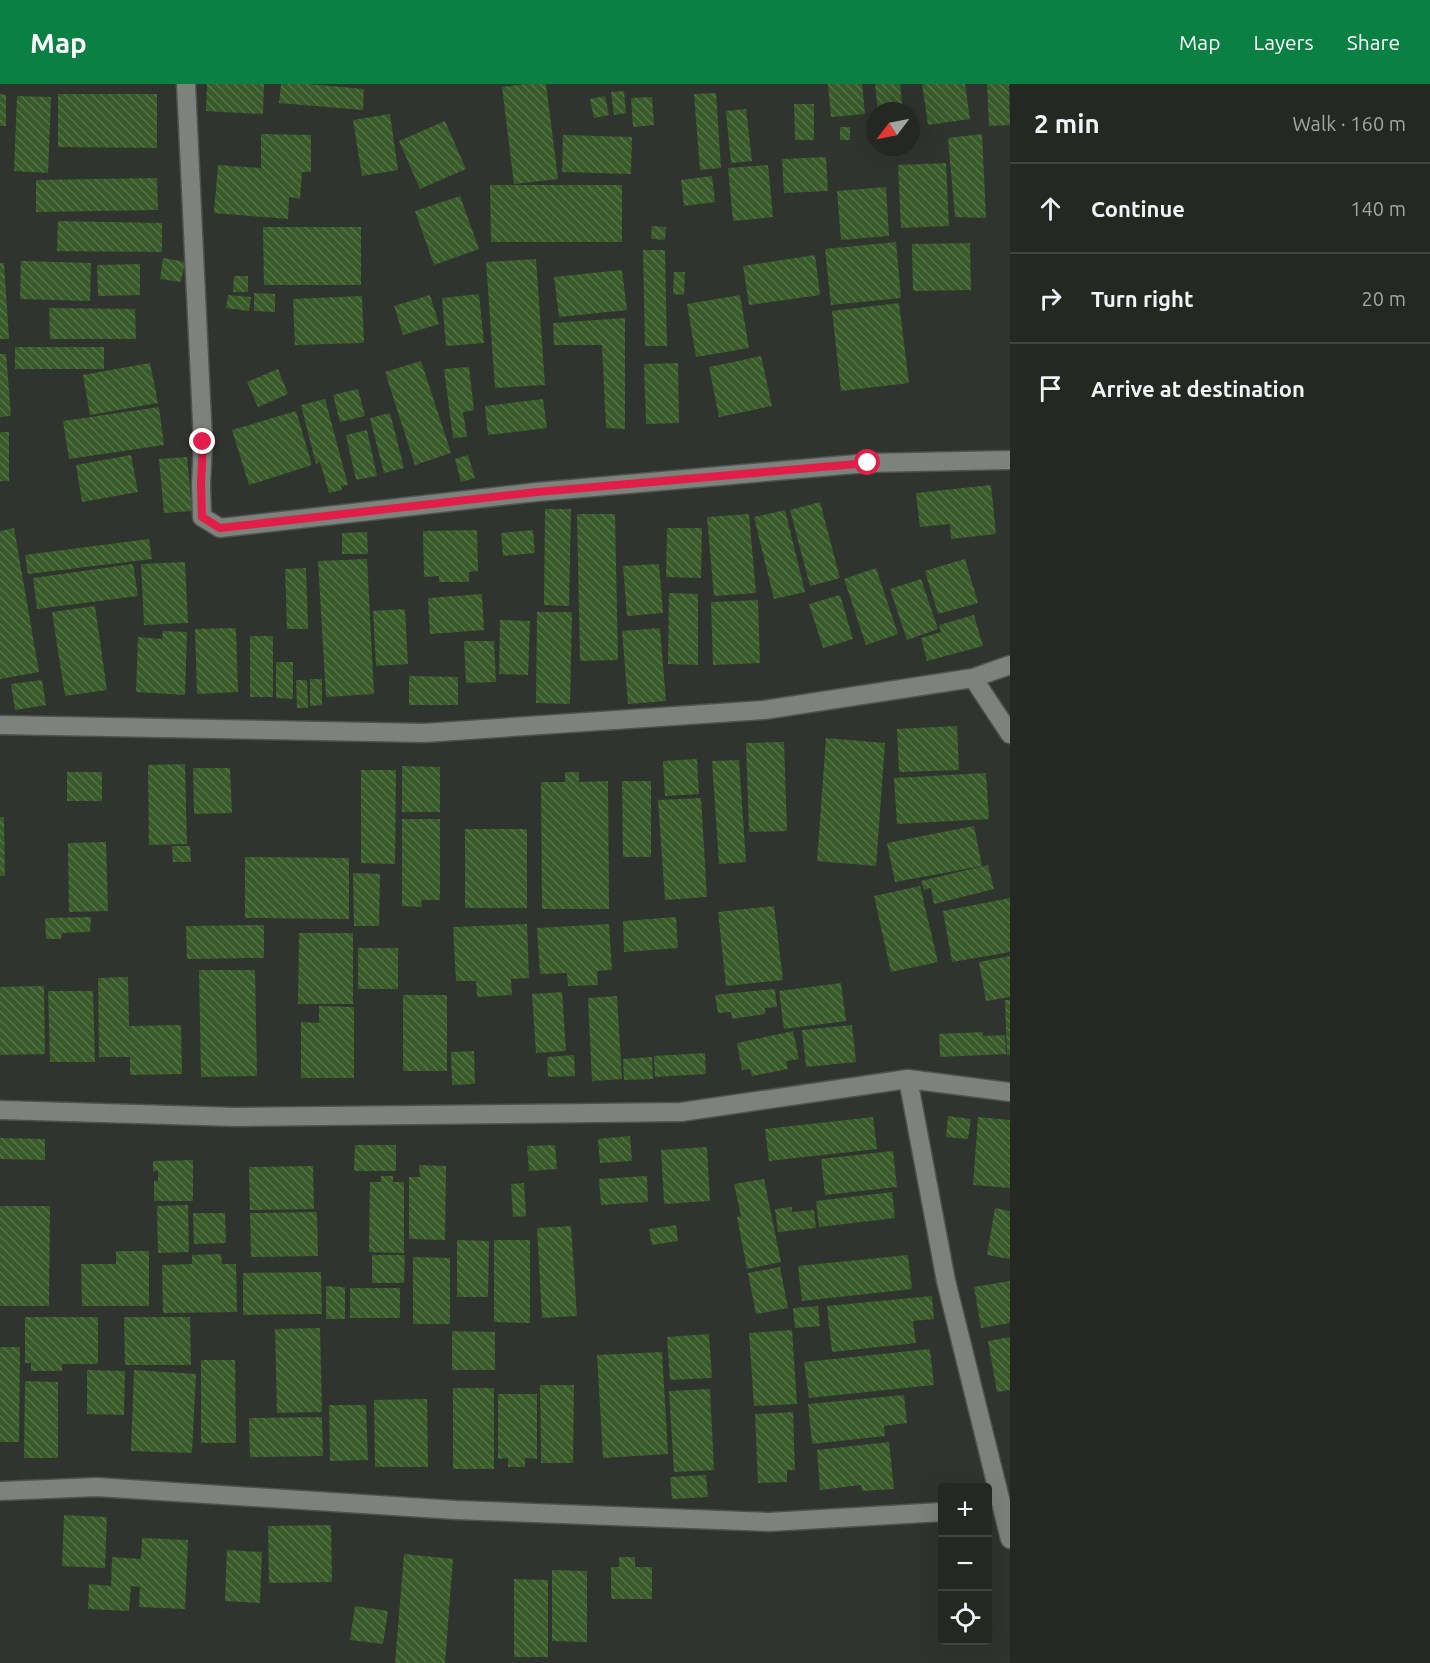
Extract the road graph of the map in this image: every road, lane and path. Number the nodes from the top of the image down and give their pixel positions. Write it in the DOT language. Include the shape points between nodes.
graph roads {
  1 [pos="186,84"];
  2 [pos="1010,460"];
  3 [pos="1010,665"];
  4 [pos="973,678"];
  5 [pos="0,726"];
  6 [pos="1010,734"];
  7 [pos="908,1079"];
  8 [pos="1010,1092"];
  9 [pos="0,1110"];
  10 [pos="0,1491"];
  11 [pos="994,1509"];
  12 [pos="938,1512"];
  13 [pos="1010,1539"];
  1 -- 2 [label="street" via="203,442 202,517 220,528 516,494 868,463"];
  3 -- 4 [label="street"];
  4 -- 5 [label="street" via="764,710 424,733"];
  4 -- 6 [label="street"];
  7 -- 8 [label="street"];
  7 -- 9 [label="street" via="681,1112 237,1117"];
  7 -- 11 [label="street"];
  10 -- 12 [label="street" via="97,1487 456,1510 769,1522"];
  11 -- 13 [label="street"];
}
